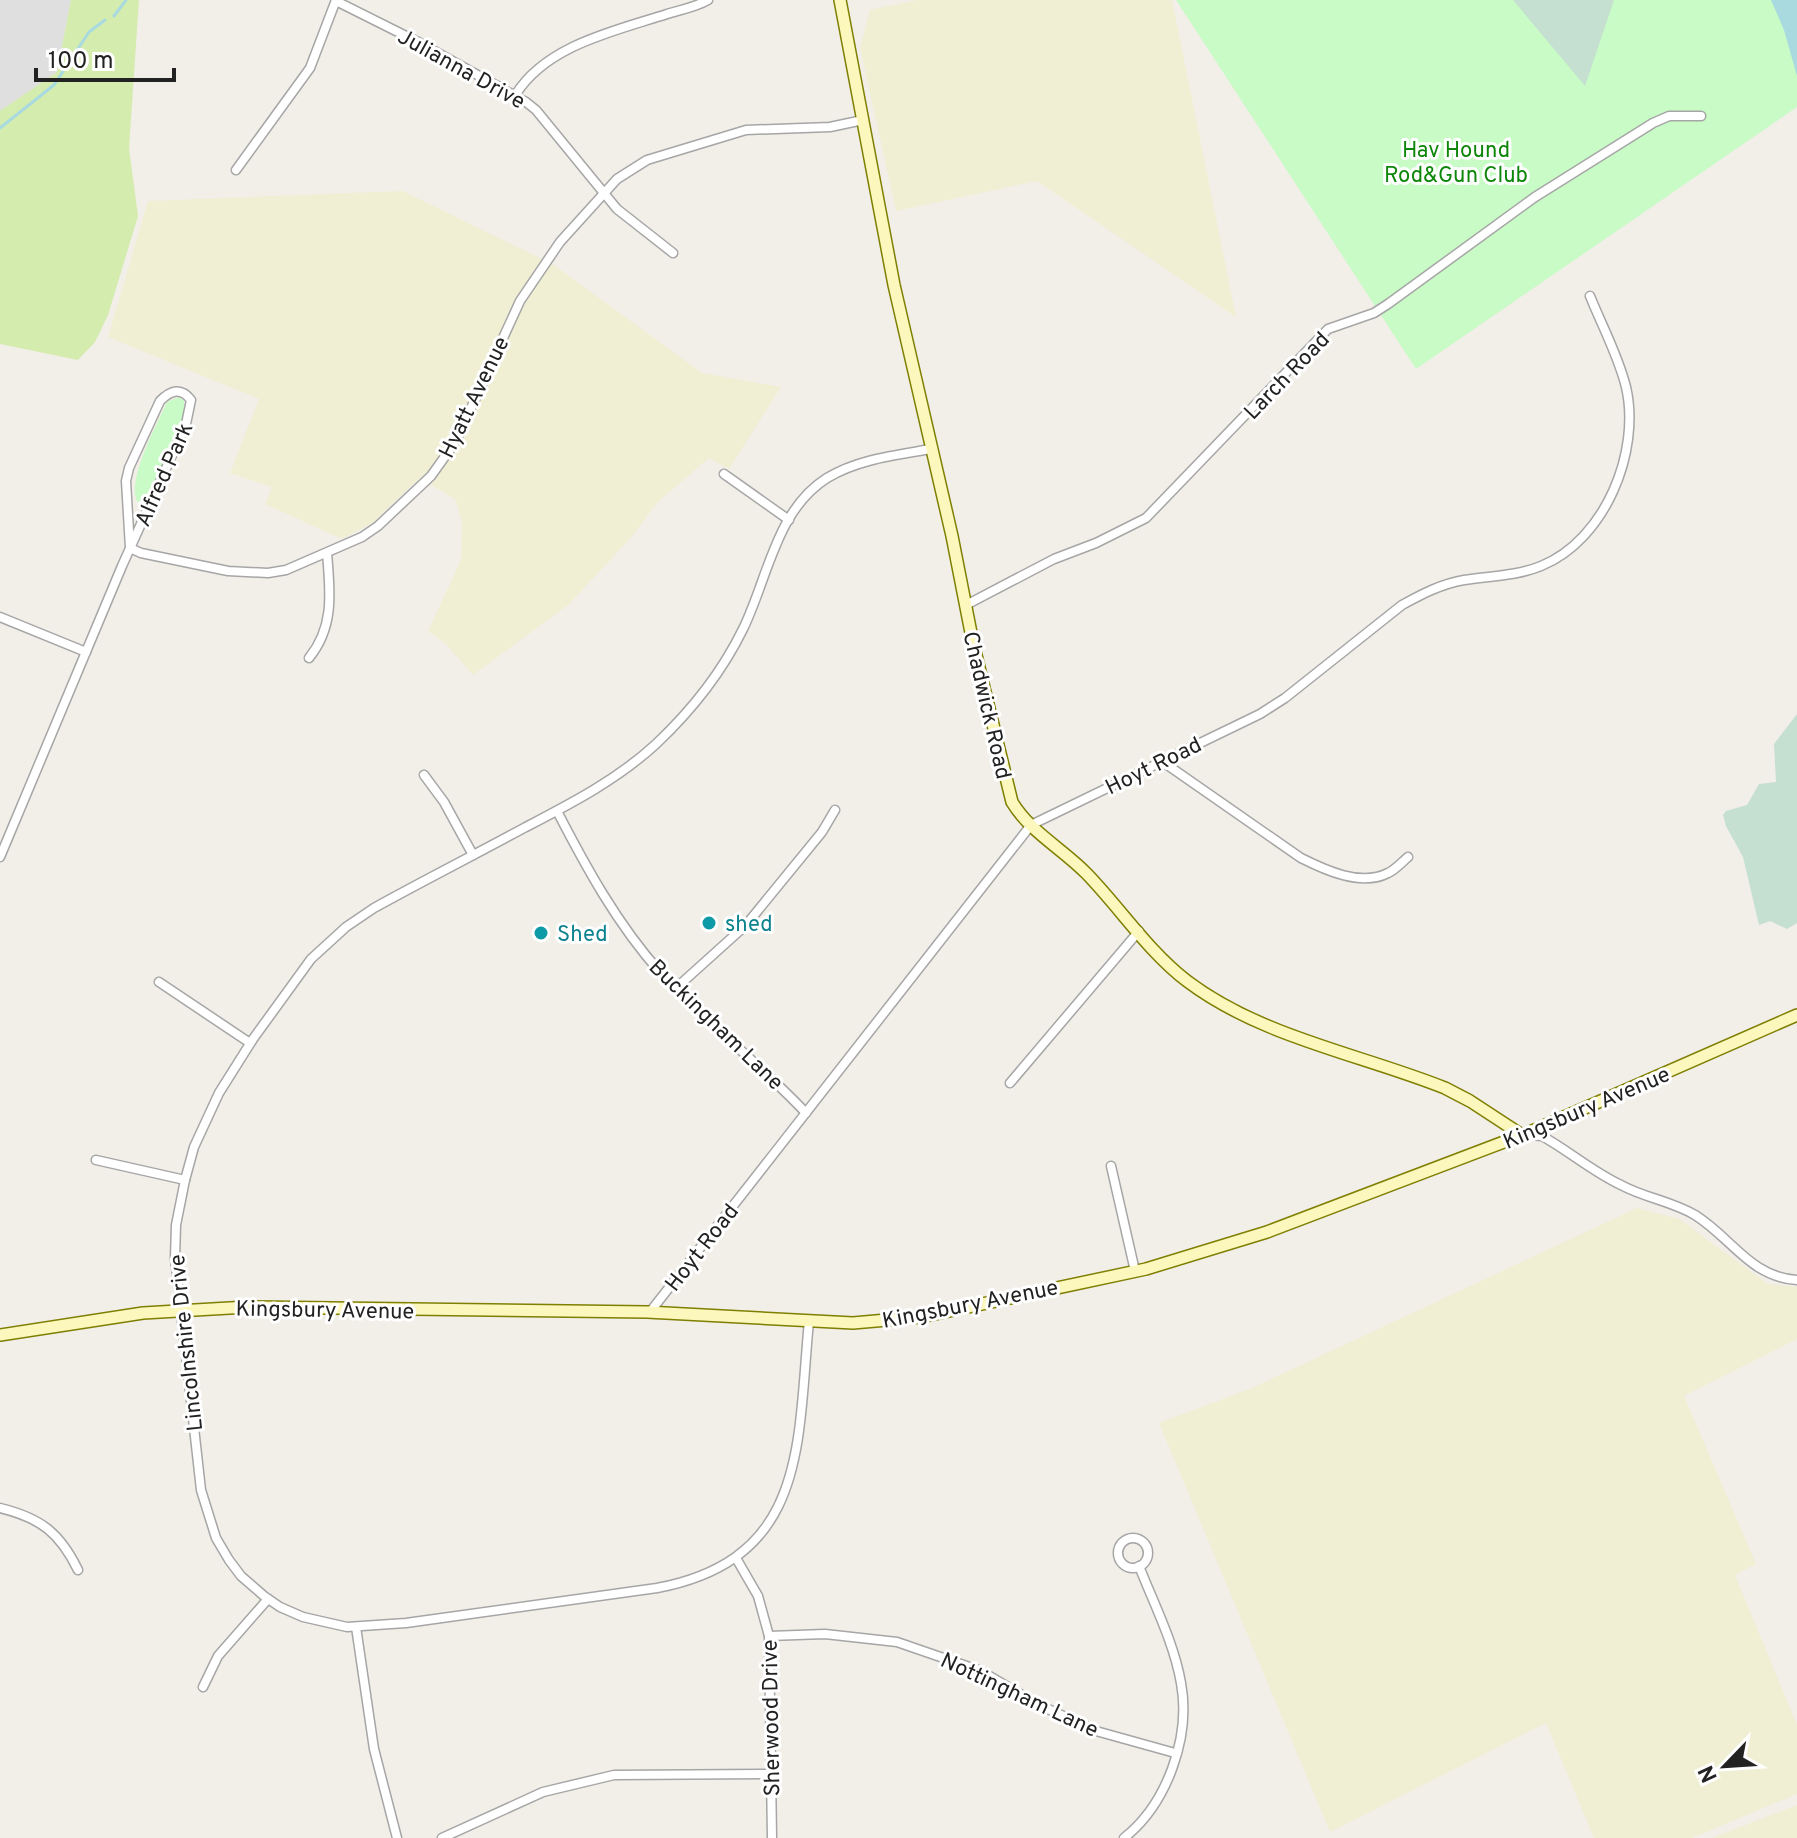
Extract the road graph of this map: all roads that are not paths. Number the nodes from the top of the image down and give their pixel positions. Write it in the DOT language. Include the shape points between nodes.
graph roads {
  1 [pos="336,0"];
  2 [pos="708,0"];
  3 [pos="840,0"];
  4 [pos="516,94"];
  5 [pos="1701,116"];
  6 [pos="863,120"];
  7 [pos="236,170"];
  8 [pos="604,193"];
  9 [pos="673,253"];
  10 [pos="1590,296"];
  11 [pos="931,449"];
  12 [pos="724,474"];
  13 [pos="789,520"];
  14 [pos="130,548"];
  15 [pos="327,553"];
  16 [pos="966,605"];
  17 [pos="0,617"];
  18 [pos="86,652"];
  19 [pos="309,658"];
  20 [pos="1163,762"];
  21 [pos="424,775"];
  22 [pos="835,810"];
  23 [pos="557,811"];
  24 [pos="1031,825"];
  25 [pos="473,855"];
  26 [pos="0,857"];
  27 [pos="1408,857"];
  28 [pos="1139,931"];
  29 [pos="159,982"];
  30 [pos="676,988"];
  31 [pos="1797,1015"];
  32 [pos="250,1043"];
  33 [pos="1010,1083"];
  34 [pos="806,1113"];
  35 [pos="1522,1135"];
  36 [pos="96,1160"];
  37 [pos="1111,1166"];
  38 [pos="185,1180"];
  39 [pos="1135,1271"];
  40 [pos="1797,1280"];
  41 [pos="180,1310"];
  42 [pos="650,1312"];
  43 [pos="809,1321"];
  44 [pos="0,1335"];
  45 [pos="0,1508"];
  46 [pos="736,1558"];
  47 [pos="1139,1566"];
  48 [pos="78,1570"];
  49 [pos="268,1599"];
  50 [pos="356,1627"];
  51 [pos="769,1636"];
  52 [pos="203,1687"];
  53 [pos="1175,1753"];
  54 [pos="772,1774"];
  55 [pos="397,1838"];
  56 [pos="442,1838"];
  57 [pos="772,1838"];
  58 [pos="1124,1838"];
  1 -- 4 [label="street, Julianna Drive"];
  1 -- 7 [label="street" via="310,68"];
  2 -- 4 [label="street" via="589,39 525,79"];
  3 -- 6 [label="main road, Chadwick Road"];
  4 -- 8 [label="street, Julianna Drive" via="536,110"];
  5 -- 16 [label="street, Larch Road" via="1669,116 1653,123 1535,197 1374,313 1328,329 1146,518"];
  6 -- 8 [label="street, Hyatt Avenue" via="830,127 746,130 647,160"];
  6 -- 11 [label="main road, Chadwick Road"];
  8 -- 9 [label="street, Julianna Drive"];
  8 -- 15 [label="street, Hyatt Avenue" via="560,242 520,301 444,460 378,526"];
  10 -- 20 [label="street, Hoyt Road" via="1626,389 1628,423 1611,498 1586,535 1543,566 1448,584 1402,605 1285,698"];
  11 -- 13 [label="street, Lincolnshire Drive" via="840,471 811,490"];
  11 -- 16 [label="main road, Chadwick Road"];
  12 -- 13 [label="street"];
  13 -- 23 [label="street, Lincolnshire Drive" via="742,631 698,699 637,761"];
  14 -- 14 [label="street, Alfred Park" via="129,468 160,401 167,394 186,393 191,411"];
  14 -- 15 [label="street, Hyatt Avenue" via="228,571 268,573"];
  14 -- 18 [label="street"];
  15 -- 19 [label="street" via="331,607 326,629"];
  16 -- 24 [label="main road, Chadwick Road" via="1009,795"];
  17 -- 18 [label="street"];
  18 -- 26 [label="street"];
  20 -- 24 [label="street, Hoyt Road"];
  20 -- 27 [label="street" via="1323,869 1372,878"];
  21 -- 25 [label="street"];
  22 -- 30 [label="street" via="746,925"];
  23 -- 25 [label="street, Lincolnshire Drive"];
  23 -- 30 [label="street, Buckingham Lane" via="620,920"];
  24 -- 28 [label="main road, Chadwick Road" via="1087,874"];
  24 -- 34 [label="street, Hoyt Road"];
  25 -- 32 [label="street, Lincolnshire Drive" via="346,927 294,979"];
  28 -- 33 [label="street"];
  28 -- 35 [label="main road, Chadwick Road" via="1184,979 1231,1009 1445,1088"];
  29 -- 32 [label="street"];
  30 -- 34 [label="street, Buckingham Lane"];
  31 -- 35 [label="main road, Kingsbury Avenue"];
  32 -- 38 [label="street, Lincolnshire Drive" via="204,1122"];
  34 -- 42 [label="street, Hoyt Road"];
  35 -- 39 [label="main road, Kingsbury Avenue" via="1267,1232"];
  35 -- 40 [label="street" via="1542,1136 1617,1183 1679,1206 1754,1266 1774,1277"];
  36 -- 38 [label="street"];
  37 -- 39 [label="street"];
  38 -- 41 [label="street, Lincolnshire Drive" via="175,1247"];
  39 -- 43 [label="main road, Kingsbury Avenue" via="898,1321"];
  41 -- 42 [label="main road, Kingsbury Avenue"];
  41 -- 44 [label="main road, Kingsbury Avenue"];
  41 -- 49 [label="street, Lincolnshire Drive" via="205,1510 229,1560"];
  42 -- 43 [label="main road, Kingsbury Avenue"];
  43 -- 46 [label="street, Lincolnshire Drive" via="789,1485 770,1523"];
  45 -- 48 [label="street" via="49,1529"];
  46 -- 50 [label="street, Lincolnshire Drive" via="705,1576 657,1588"];
  46 -- 51 [label="street, Sherwood Drive" via="758,1596"];
  47 -- 53 [label="street" via="1182,1687"];
  49 -- 50 [label="street, Lincolnshire Drive" via="315,1621"];
  49 -- 52 [label="street" via="218,1656"];
  50 -- 55 [label="street" via="371,1731"];
  51 -- 53 [label="street, Nottingham Lane" via="825,1634 897,1642 981,1671 1096,1731"];
  51 -- 54 [label="street, Sherwood Drive"];
  53 -- 58 [label="street" via="1159,1798"];
  54 -- 56 [label="street" via="595,1778 516,1803"];
  54 -- 57 [label="street, Sherwood Drive"];
}
